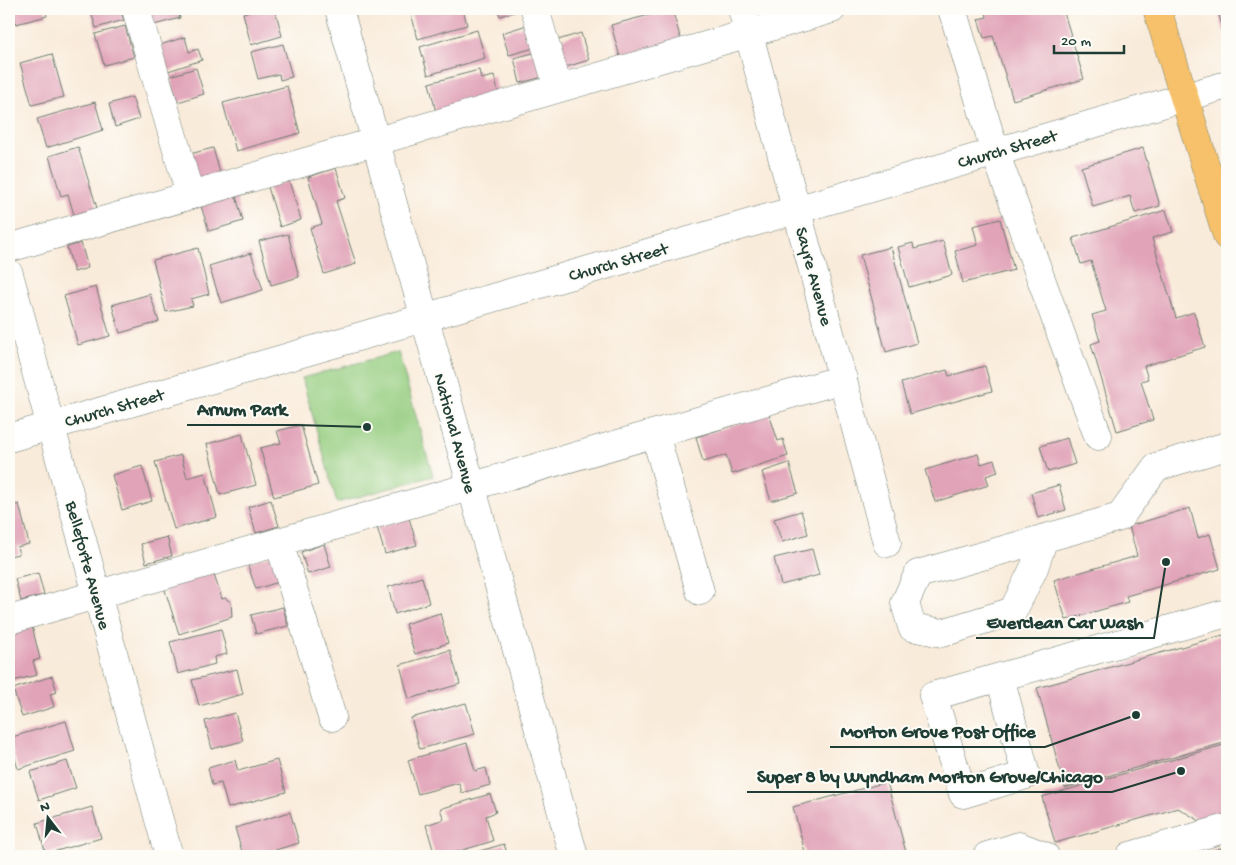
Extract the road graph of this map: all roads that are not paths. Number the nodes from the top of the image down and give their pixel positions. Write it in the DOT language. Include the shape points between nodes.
graph roads {
  1 [pos="136,9"];
  2 [pos="339,9"];
  3 [pos="535,9"];
  4 [pos="832,9"];
  5 [pos="952,9"];
  6 [pos="1157,9"];
  7 [pos="745,20"];
  8 [pos="1227,85"];
  9 [pos="558,88"];
  10 [pos="1186,97"];
  11 [pos="376,141"];
  12 [pos="995,152"];
  13 [pos="190,196"];
  14 [pos="1223,208"];
  15 [pos="797,210"];
  16 [pos="1227,236"];
  17 [pos="9,248"];
  18 [pos="9,274"];
  19 [pos="425,318"];
  20 [pos="843,379"];
  21 [pos="50,426"];
  22 [pos="655,434"];
  23 [pos="1098,436"];
  24 [pos="9,438"];
  25 [pos="1227,446"];
  26 [pos="471,487"];
  27 [pos="1044,538"];
  28 [pos="279,542"];
  29 [pos="887,543"];
  30 [pos="700,591"];
  31 [pos="97,595"];
  32 [pos="1227,613"];
  33 [pos="9,620"];
  34 [pos="1000,677"];
  35 [pos="332,717"];
  36 [pos="1227,828"];
  37 [pos="169,856"];
  38 [pos="574,856"];
  39 [pos="987,856"];
  40 [pos="1045,856"];
  41 [pos="1130,856"];
  1 -- 13 [label="street"];
  2 -- 11 [label="street, National Avenue"];
  3 -- 9 [label="street"];
  4 -- 7 [label="street"];
  5 -- 12 [label="street"];
  6 -- 10 [label="main road"];
  7 -- 9 [label="street"];
  7 -- 15 [label="street, Sayre Avenue"];
  8 -- 10 [label="street, Church Street"];
  9 -- 11 [label="street"];
  10 -- 12 [label="street, Church Street"];
  10 -- 14 [label="main road"];
  11 -- 13 [label="street"];
  11 -- 19 [label="street, National Avenue"];
  12 -- 15 [label="street, Church Street"];
  12 -- 23 [label="street"];
  13 -- 17 [label="street"];
  14 -- 16 [label="main road"];
  15 -- 19 [label="street, Church Street"];
  15 -- 20 [label="street, Sayre Avenue"];
  18 -- 21 [label="street, Belleforte Avenue"];
  19 -- 21 [label="street, Church Street"];
  19 -- 26 [label="street, National Avenue"];
  20 -- 22 [label="street"];
  20 -- 29 [label="street, Sayre Avenue"];
  21 -- 24 [label="street, Church Street"];
  21 -- 31 [label="street, Belleforte Avenue"];
  22 -- 26 [label="street"];
  22 -- 30 [label="street"];
  25 -- 27 [label="street" via="1156,467 1120,517"];
  26 -- 28 [label="street"];
  26 -- 38 [label="street, National Avenue"];
  27 -- 27 [label="street" via="918,574 904,603 912,627 942,633 1012,611 1034,568"];
  28 -- 31 [label="street"];
  28 -- 35 [label="street"];
  31 -- 33 [label="street"];
  31 -- 37 [label="street, Belleforte Avenue"];
  32 -- 34 [label="street"];
  36 -- 41 [label="street"];
  39 -- 40 [label="street" via="1020,846"];
}
